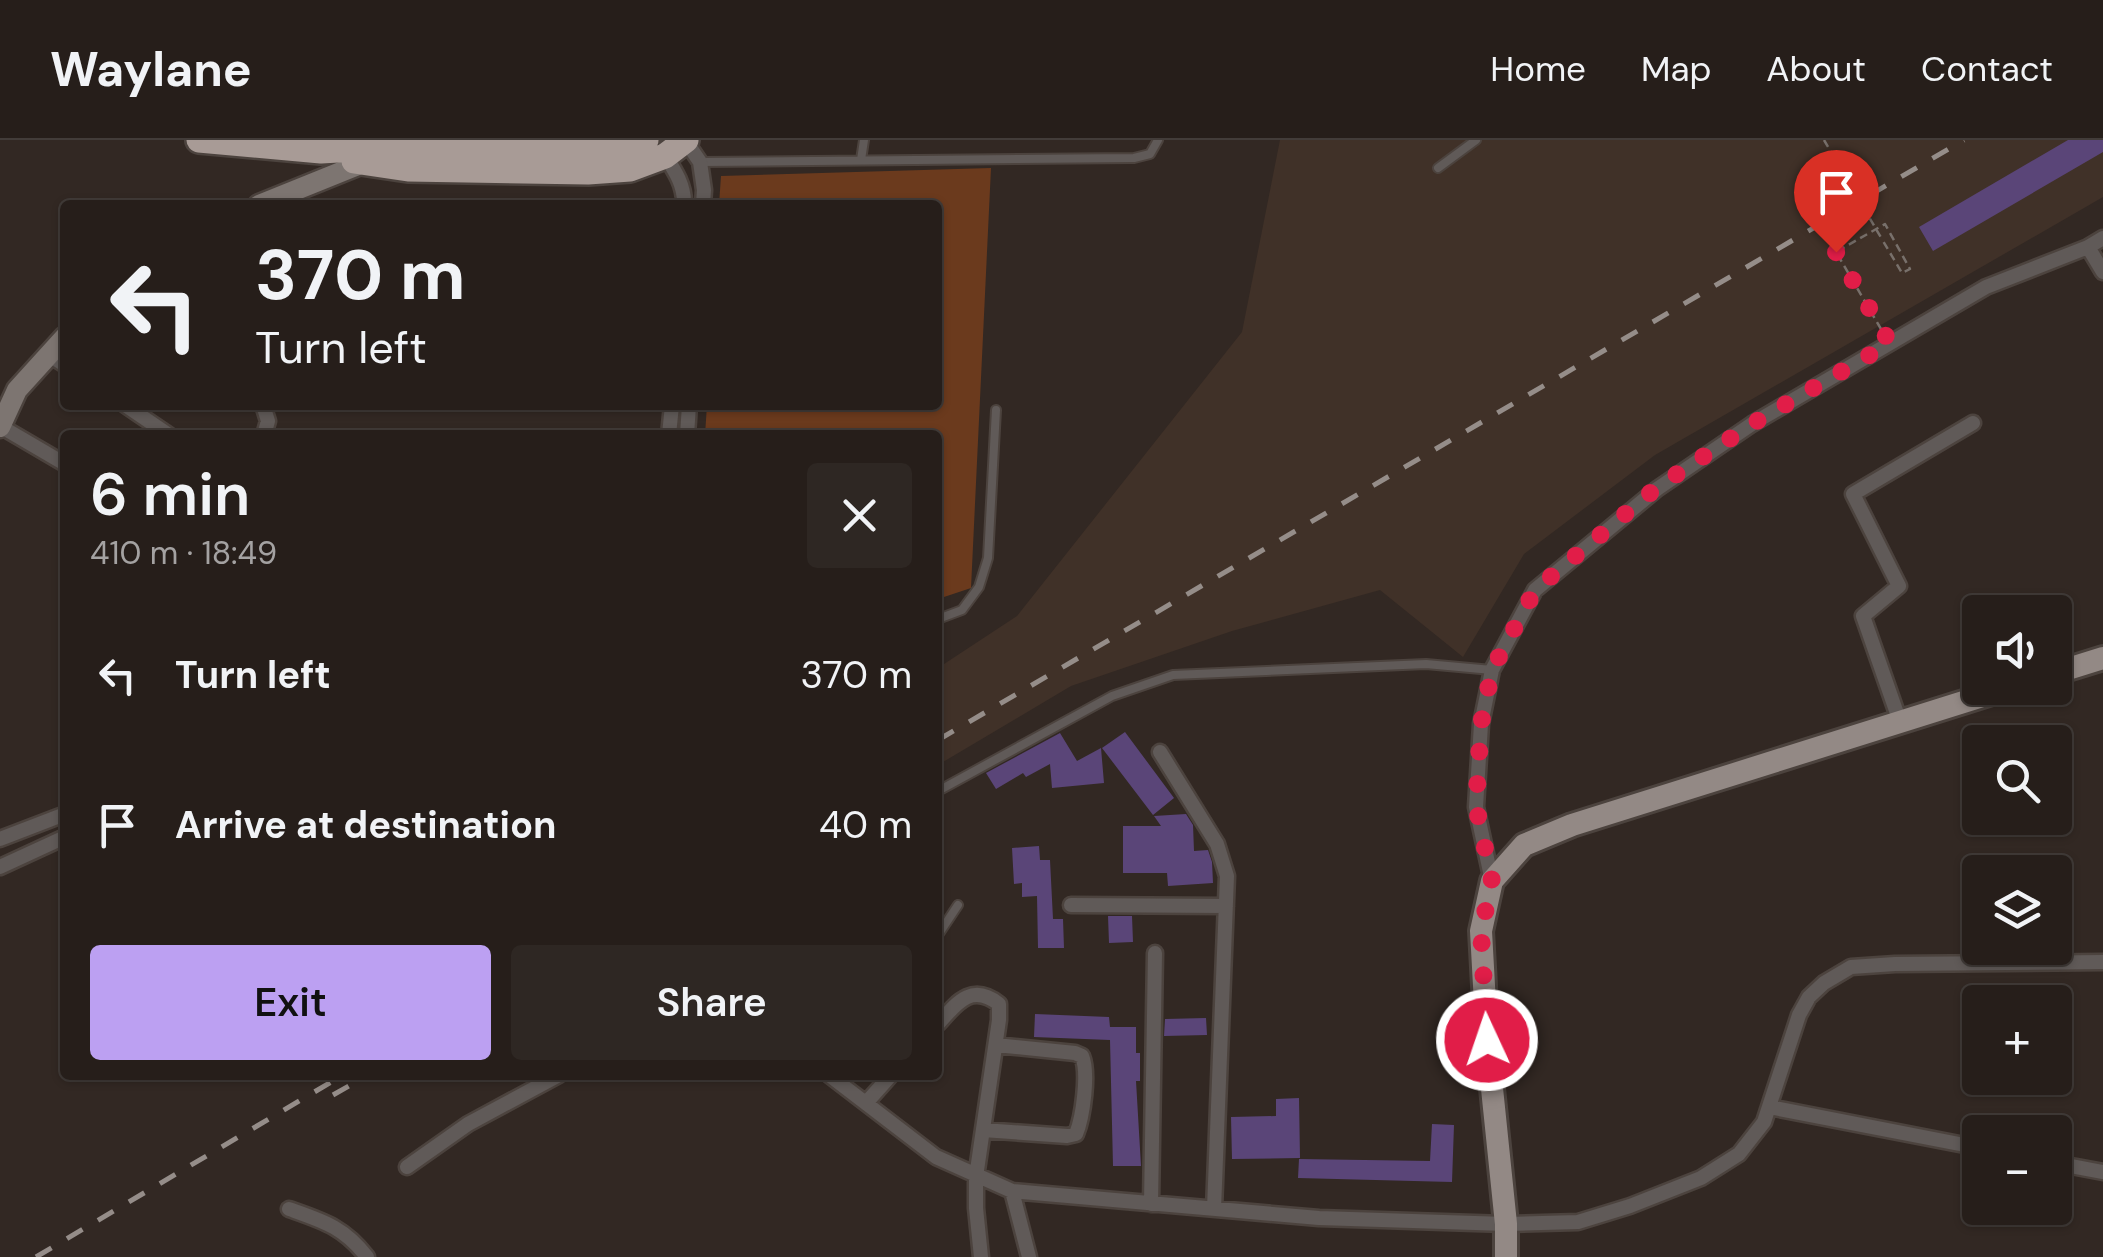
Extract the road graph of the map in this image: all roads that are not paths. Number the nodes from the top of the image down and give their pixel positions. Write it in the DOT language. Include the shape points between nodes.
graph roads {
  1 [pos="199,140"];
  2 [pos="864,140"];
  3 [pos="1158,140"];
  4 [pos="1476,140"];
  5 [pos="668,143"];
  6 [pos="368,156"];
  7 [pos="861,160"];
  8 [pos="700,162"];
  9 [pos="1438,168"];
  10 [pos="270,200"];
  11 [pos="684,200"];
  12 [pos="703,200"];
  13 [pos="2103,238"];
  14 [pos="2088,247"];
  15 [pos="2103,272"];
  16 [pos="57,359"];
  17 [pos="9,385"];
  18 [pos="132,410"];
  19 [pos="996,410"];
  20 [pos="1973,423"];
  21 [pos="0,427"];
  22 [pos="162,430"];
  23 [pos="60,461"];
  24 [pos="942,618"];
  25 [pos="2103,658"];
  26 [pos="2072,668"];
  27 [pos="1492,670"];
  28 [pos="1962,702"];
  29 [pos="1900,722"];
  30 [pos="1160,752"];
  31 [pos="942,789"];
  32 [pos="60,816"];
  33 [pos="0,839"];
  34 [pos="60,839"];
  35 [pos="0,867"];
  36 [pos="1492,881"];
  37 [pos="958,905"];
  38 [pos="1072,905"];
  39 [pos="1226,906"];
  40 [pos="942,928"];
  41 [pos="1156,953"];
  42 [pos="2103,962"];
  43 [pos="942,1019"];
  44 [pos="996,1046"];
  45 [pos="550,1080"];
  46 [pos="836,1080"];
  47 [pos="887,1080"];
  48 [pos="866,1103"];
  49 [pos="1769,1106"];
  50 [pos="983,1130"];
  51 [pos="1962,1144"];
  52 [pos="407,1166"];
  53 [pos="2072,1166"];
  54 [pos="2103,1172"];
  55 [pos="976,1177"];
  56 [pos="1012,1192"];
  57 [pos="1151,1204"];
  58 [pos="289,1208"];
  59 [pos="1214,1209"];
  60 [pos="1506,1224"];
  61 [pos="359,1254"];
  62 [pos="980,1257"];
  63 [pos="1029,1257"];
  64 [pos="1506,1257"];
  1 -- 6 [label="highway"];
  2 -- 7 [label="lane"];
  3 -- 7 [label="lane" via="1150,154 1134,158"];
  4 -- 9 [label="lane"];
  5 -- 6 [label="highway"];
  5 -- 8 [label="street"];
  5 -- 11 [label="street"];
  6 -- 10 [label="street"];
  7 -- 8 [label="lane"];
  8 -- 12 [label="street"];
  13 -- 14 [label="street"];
  14 -- 15 [label="street"];
  14 -- 27 [label="street" via="1986,287 1656,488 1535,590"];
  16 -- 17 [label="street"];
  17 -- 21 [label="street"];
  18 -- 22 [label="street"];
  19 -- 24 [label="lane" via="988,558 962,610"];
  20 -- 29 [label="street" via="1854,494 1899,586 1862,616"];
  21 -- 23 [label="street"];
  25 -- 26 [label="main road"];
  27 -- 31 [label="lane" via="1426,664 1173,675 1112,696"];
  27 -- 36 [label="street" via="1476,806"];
  28 -- 29 [label="main road"];
  29 -- 36 [label="main road" via="1572,825 1524,845"];
  30 -- 39 [label="street" via="1217,844 1227,876"];
  32 -- 33 [label="street"];
  34 -- 35 [label="street"];
  36 -- 60 [label="main road" via="1481,931"];
  37 -- 40 [label="lane"];
  38 -- 39 [label="street"];
  39 -- 59 [label="street"];
  41 -- 57 [label="street"];
  42 -- 49 [label="street" via="1851,967 1808,997"];
  43 -- 44 [label="street" via="958,1000 989,996 999,1004"];
  44 -- 50 [label="street"];
  44 -- 50 [label="street" via="1082,1056 1080,1124 1067,1136"];
  45 -- 52 [label="street"];
  46 -- 48 [label="street"];
  47 -- 48 [label="street"];
  48 -- 55 [label="street" via="936,1157"];
  49 -- 51 [label="street"];
  49 -- 60 [label="street" via="1738,1154 1702,1178 1578,1222"];
  50 -- 55 [label="street"];
  53 -- 54 [label="street"];
  55 -- 56 [label="street"];
  55 -- 62 [label="street"];
  56 -- 57 [label="street"];
  56 -- 63 [label="street"];
  57 -- 59 [label="street"];
  58 -- 61 [label="street" via="352,1238"];
  59 -- 60 [label="street"];
  60 -- 64 [label="main road"];
}
